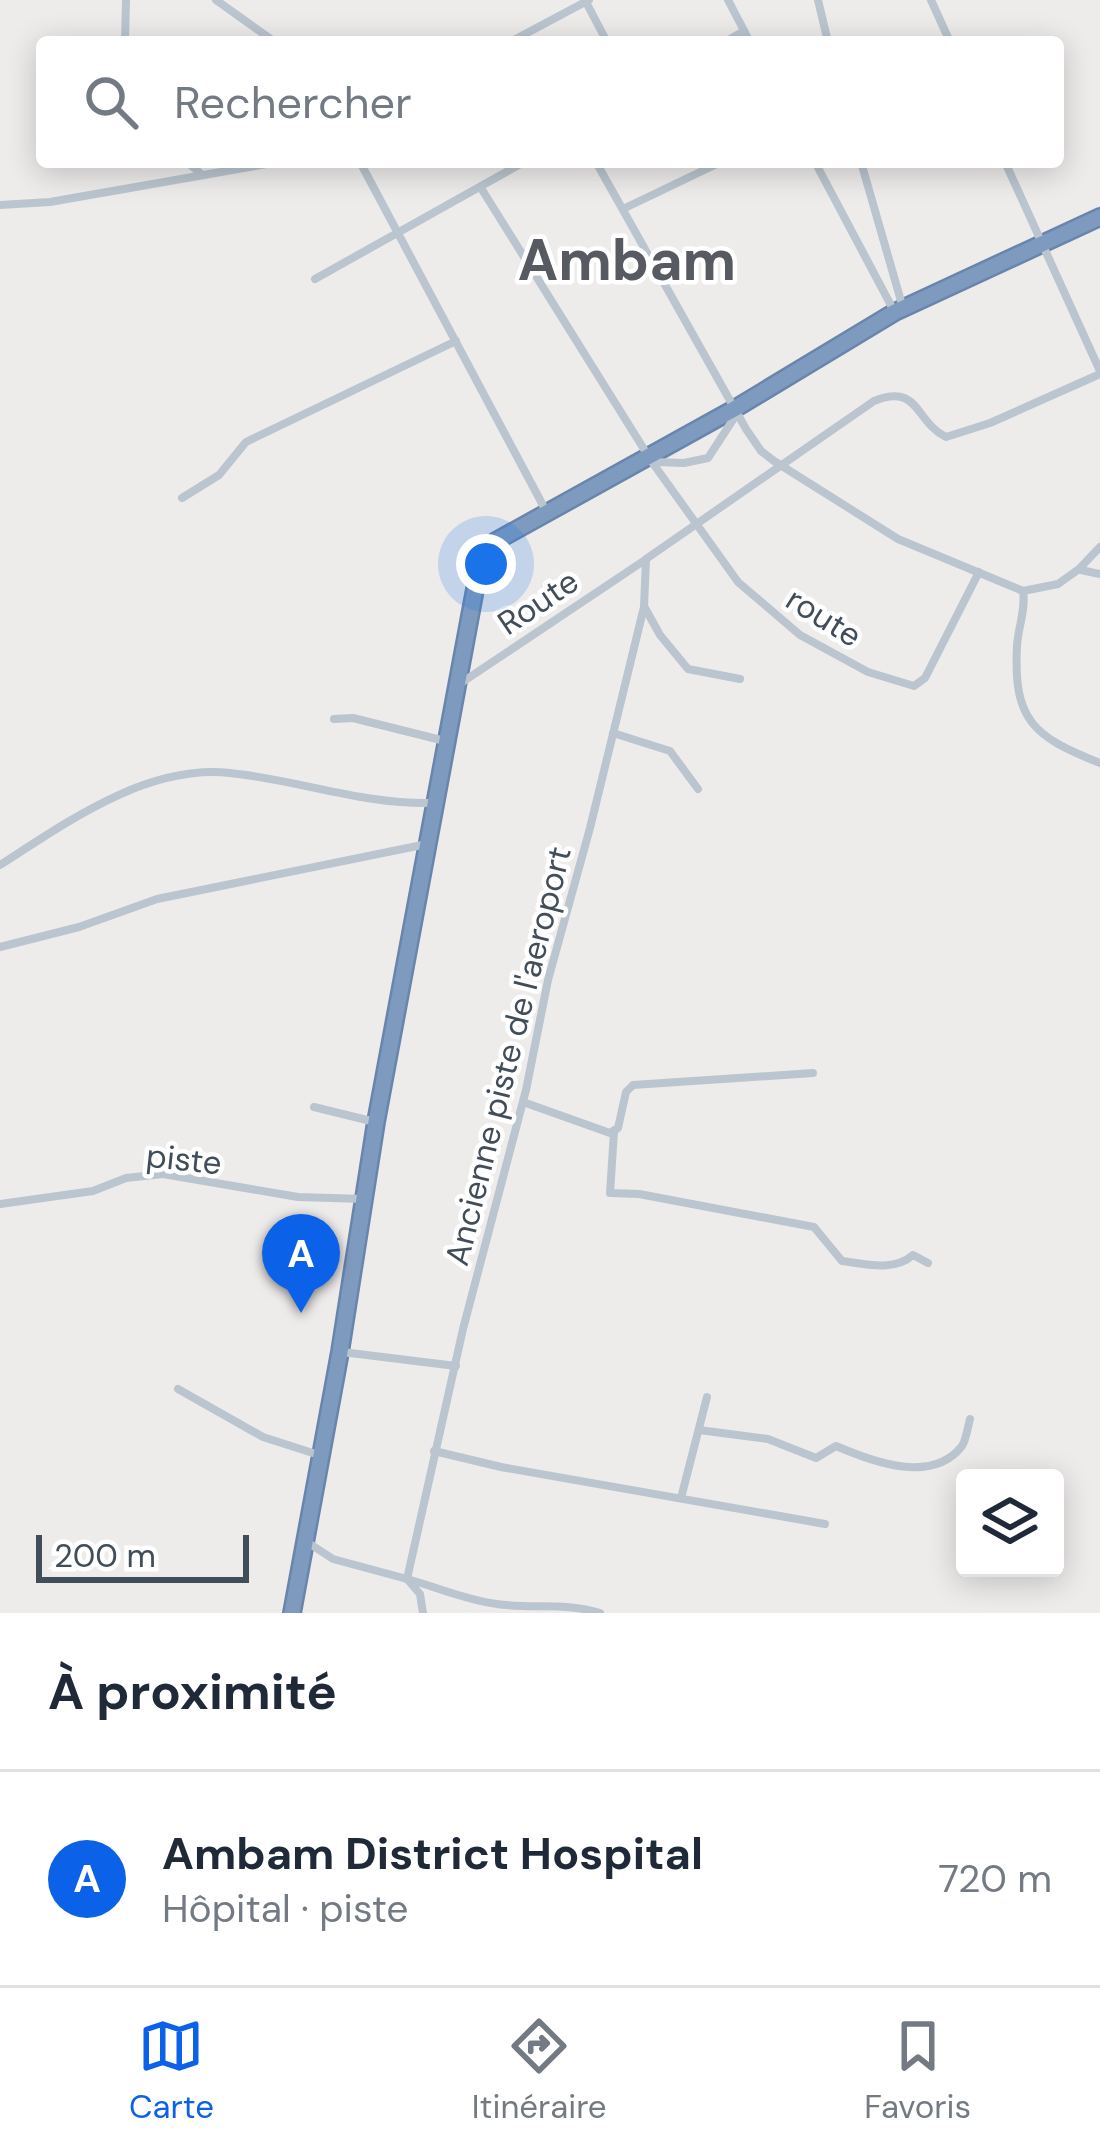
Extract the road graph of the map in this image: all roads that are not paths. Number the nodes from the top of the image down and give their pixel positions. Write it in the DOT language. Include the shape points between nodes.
graph roads {
  1 [pos="127,0"];
  2 [pos="216,0"];
  3 [pos="728,0"];
  4 [pos="818,0"];
  5 [pos="931,0"];
  6 [pos="587,1"];
  7 [pos="744,31"];
  8 [pos="125,36"];
  9 [pos="267,36"];
  10 [pos="529,36"];
  11 [pos="604,36"];
  12 [pos="735,36"];
  13 [pos="747,36"];
  14 [pos="826,36"];
  15 [pos="947,36"];
  16 [pos="194,168"];
  17 [pos="257,168"];
  18 [pos="363,168"];
  19 [pos="514,168"];
  20 [pos="600,168"];
  21 [pos="709,168"];
  22 [pos="818,168"];
  23 [pos="863,168"];
  24 [pos="1009,168"];
  25 [pos="201,174"];
  26 [pos="481,188"];
  27 [pos="0,205"];
  28 [pos="625,209"];
  29 [pos="1100,217"];
  30 [pos="397,235"];
  31 [pos="1042,242"];
  32 [pos="315,279"];
  33 [pos="899,310"];
  34 [pos="456,341"];
  35 [pos="1100,373"];
  36 [pos="737,410"];
  37 [pos="650,459"];
  38 [pos="781,466"];
  39 [pos="182,497"];
  40 [pos="547,513"];
  41 [pos="694,523"];
  42 [pos="1100,547"];
  43 [pos="646,559"];
  44 [pos="1079,569"];
  45 [pos="979,572"];
  46 [pos="1100,574"];
  47 [pos="1023,591"];
  48 [pos="644,607"];
  49 [pos="740,680"];
  50 [pos="456,686"];
  51 [pos="334,719"];
  52 [pos="613,733"];
  53 [pos="445,741"];
  54 [pos="1100,763"];
  55 [pos="698,790"];
  56 [pos="435,803"];
  57 [pos="428,843"];
  58 [pos="0,865"];
  59 [pos="0,946"];
  60 [pos="813,1073"];
  61 [pos="523,1102"];
  62 [pos="314,1107"];
  63 [pos="376,1122"];
  64 [pos="614,1132"];
  65 [pos="366,1198"];
  66 [pos="0,1204"];
  67 [pos="928,1263"];
  68 [pos="340,1352"];
  69 [pos="456,1366"];
  70 [pos="178,1389"];
  71 [pos="707,1397"];
  72 [pos="970,1419"];
  73 [pos="699,1430"];
  74 [pos="434,1451"];
  75 [pos="320,1456"];
  76 [pos="681,1498"];
  77 [pos="825,1524"];
  78 [pos="304,1540"];
  79 [pos="407,1579"];
  80 [pos="292,1613"];
  81 [pos="423,1613"];
  82 [pos="600,1613"];
  1 -- 8 [label="street"];
  2 -- 9 [label="street"];
  3 -- 7 [label="street"];
  4 -- 14 [label="street"];
  5 -- 15 [label="street"];
  6 -- 10 [label="street"];
  6 -- 11 [label="street"];
  7 -- 12 [label="street"];
  7 -- 13 [label="street"];
  16 -- 25 [label="street"];
  17 -- 25 [label="street"];
  18 -- 30 [label="street"];
  19 -- 26 [label="street"];
  20 -- 28 [label="street"];
  21 -- 28 [label="street"];
  22 -- 33 [label="street"];
  23 -- 33 [label="street"];
  24 -- 31 [label="street"];
  25 -- 27 [label="street"];
  26 -- 30 [label="street"];
  26 -- 37 [label="street, route"];
  28 -- 36 [label="street"];
  29 -- 31 [label="highway"];
  30 -- 32 [label="street"];
  30 -- 34 [label="street"];
  31 -- 33 [label="highway"];
  31 -- 35 [label="street"];
  33 -- 36 [label="highway"];
  34 -- 39 [label="street" via="246,442 226,470"];
  34 -- 40 [label="street"];
  35 -- 38 [label="street" via="946,437 907,398 886,396"];
  36 -- 37 [label="highway"];
  36 -- 37 [label="street" via="708,458"];
  36 -- 38 [label="street" via="756,445"];
  37 -- 40 [label="highway"];
  37 -- 41 [label="street, route"];
  38 -- 41 [label="street"];
  38 -- 45 [label="street" via="898,539"];
  40 -- 50 [label="highway" via="481,557"];
  41 -- 43 [label="street"];
  41 -- 45 [label="street, route" via="766,610 898,684 925,678"];
  42 -- 44 [label="street"];
  43 -- 48 [label="street, Ancienne piste de l'aeroport"];
  43 -- 50 [label="street, Route"];
  44 -- 46 [label="street"];
  44 -- 47 [label="street" via="1049,588"];
  45 -- 47 [label="street"];
  47 -- 54 [label="street" via="1023,708 1041,735"];
  48 -- 49 [label="street" via="688,669"];
  48 -- 52 [label="street, Ancienne piste de l'aeroport"];
  50 -- 53 [label="highway"];
  51 -- 53 [label="street"];
  52 -- 55 [label="street" via="670,751"];
  52 -- 61 [label="street, Ancienne piste de l'aeroport"];
  53 -- 56 [label="highway"];
  56 -- 57 [label="highway"];
  56 -- 58 [label="street" via="196,772 139,788"];
  57 -- 59 [label="street" via="157,898"];
  57 -- 63 [label="highway"];
  60 -- 64 [label="street" via="633,1085"];
  61 -- 64 [label="street"];
  61 -- 69 [label="street, Ancienne piste de l'aeroport"];
  62 -- 63 [label="street"];
  63 -- 65 [label="highway"];
  64 -- 67 [label="street" via="610,1192 814,1227 842,1261 878,1266 913,1255"];
  65 -- 66 [label="street, piste" via="298,1198 163,1174"];
  65 -- 68 [label="highway"];
  68 -- 69 [label="street"];
  68 -- 75 [label="highway"];
  69 -- 74 [label="street, Ancienne piste de l'aeroport"];
  70 -- 75 [label="street" via="263,1437"];
  71 -- 73 [label="street"];
  72 -- 73 [label="street" via="962,1446 917,1468 836,1446 816,1458 768,1438"];
  73 -- 76 [label="street"];
  74 -- 76 [label="street"];
  74 -- 79 [label="street, Ancienne piste de l'aeroport"];
  75 -- 78 [label="highway"];
  76 -- 77 [label="street"];
  78 -- 79 [label="street" via="333,1558"];
  78 -- 80 [label="highway"];
  79 -- 81 [label="street"];
  79 -- 82 [label="street" via="503,1606"];
}
